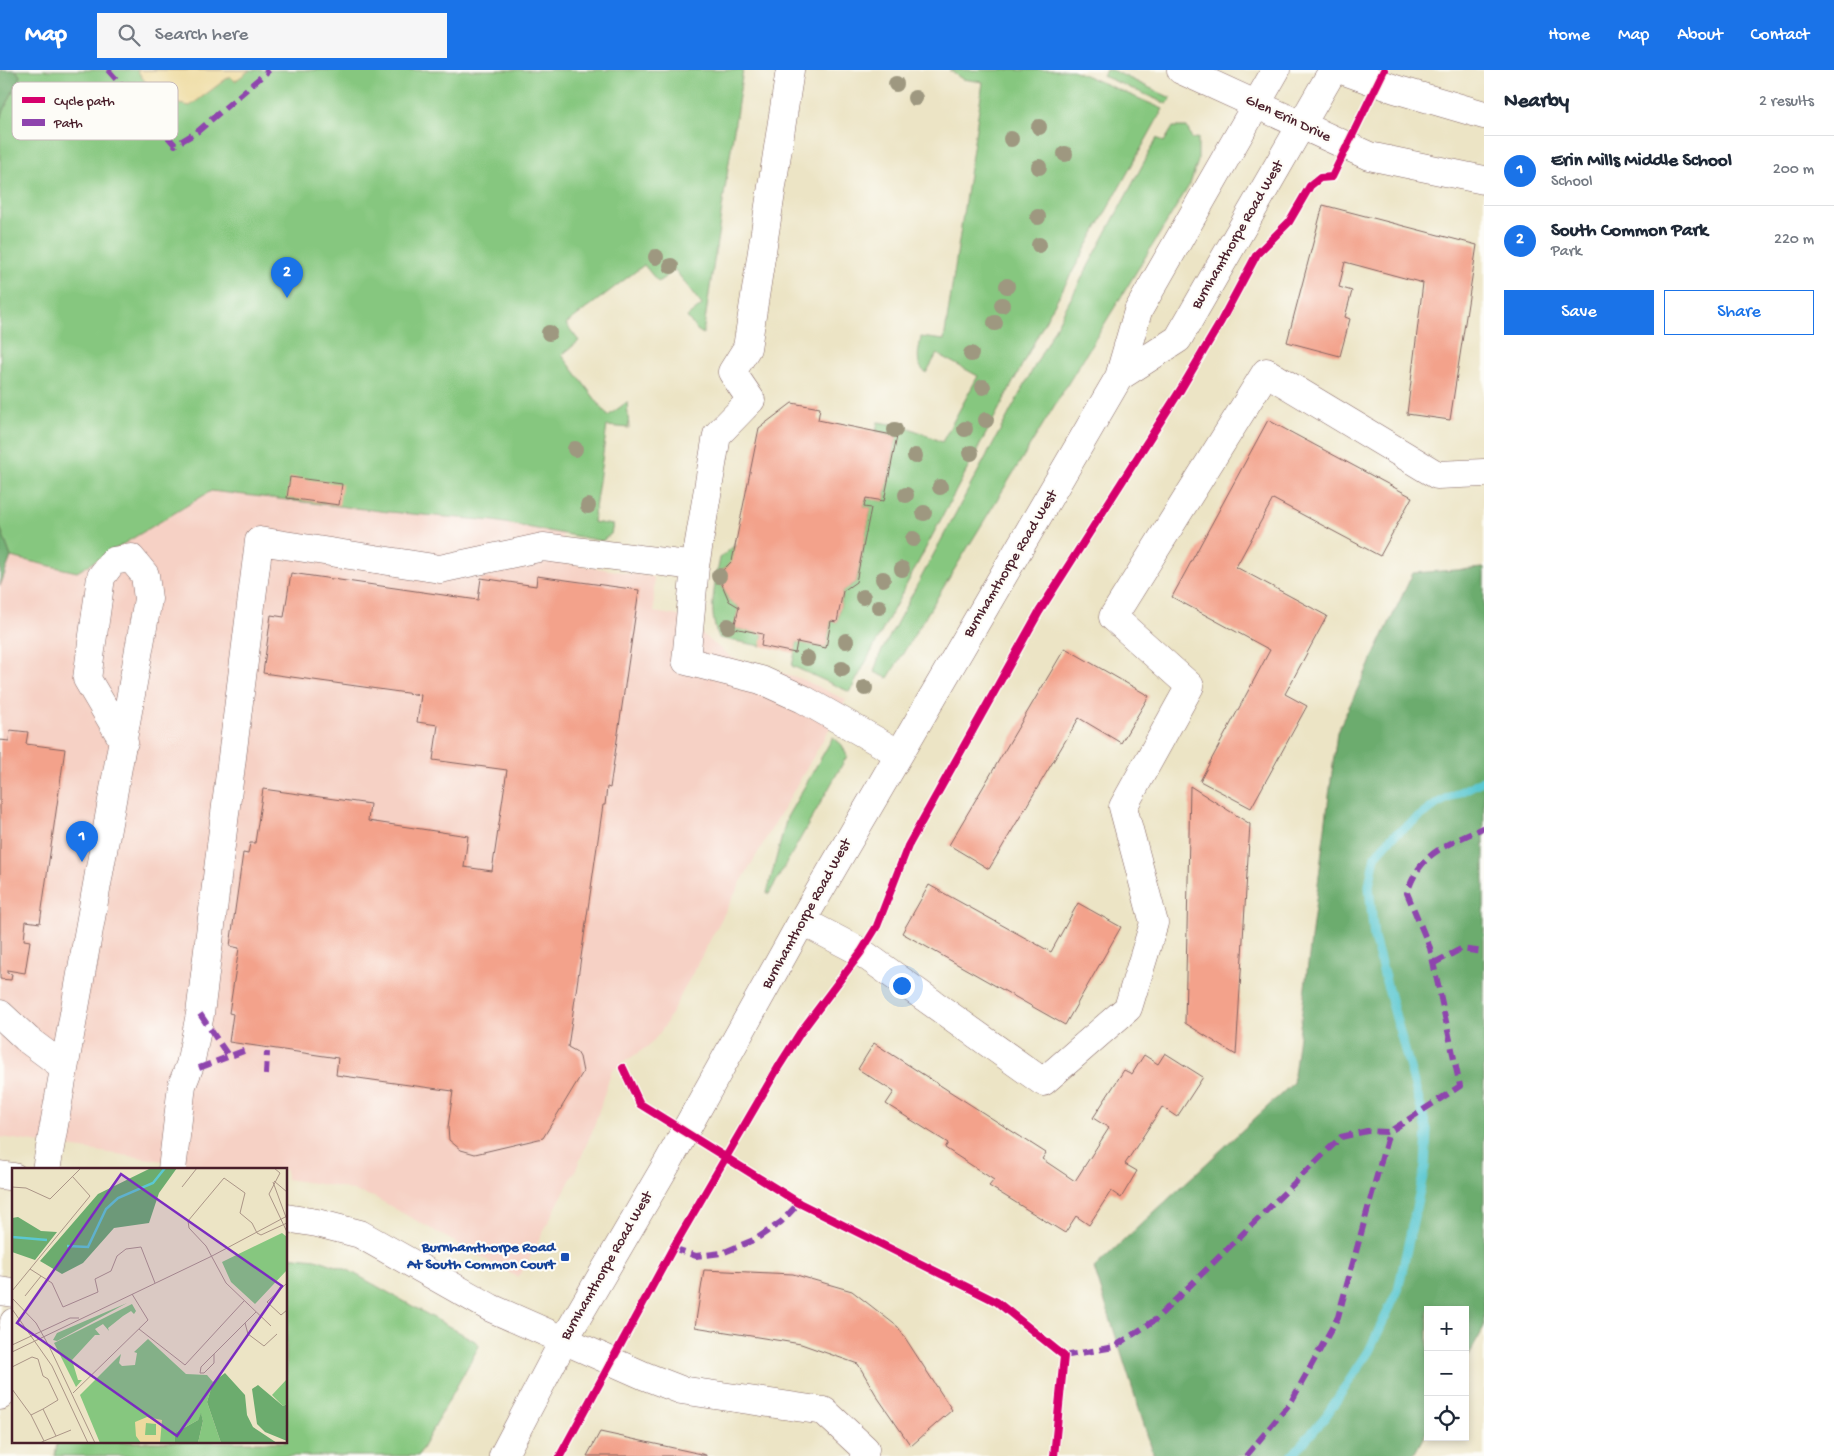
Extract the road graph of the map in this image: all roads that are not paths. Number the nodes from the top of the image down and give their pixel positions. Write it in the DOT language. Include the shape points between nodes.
graph roads {
  1 [pos="790,70"];
  2 [pos="1181,70"];
  3 [pos="1276,70"];
  4 [pos="1333,70"];
  5 [pos="1342,70"];
  6 [pos="1257,104"];
  7 [pos="1484,115"];
  8 [pos="1301,125"];
  9 [pos="1484,180"];
  10 [pos="1119,377"];
  11 [pos="1484,473"];
  12 [pos="695,566"];
  13 [pos="124,742"];
  14 [pos="898,753"];
  15 [pos="802,921"];
  16 [pos="0,1014"];
  17 [pos="64,1067"];
  18 [pos="46,1168"];
  19 [pos="172,1168"];
  20 [pos="288,1218"];
  21 [pos="12,1333"];
  22 [pos="564,1340"];
  23 [pos="0,1396"];
  24 [pos="503,1456"];
  25 [pos="864,1456"];
  1 -- 12 [label="main road" via="747,348 732,372 751,400 717,434"];
  2 -- 6 [label="main road, Glen Erin Drive"];
  3 -- 6 [label="main road, Burnhamthorpe Road West"];
  4 -- 8 [label="main road, Burnhamthorpe Road West"];
  5 -- 7 [label="main road"];
  6 -- 8 [label="main road, Glen Erin Drive"];
  6 -- 10 [label="main road, Burnhamthorpe Road West" via="1138,310"];
  8 -- 9 [label="main road, Glen Erin Drive" via="1369,156"];
  8 -- 10 [label="main road, Burnhamthorpe Road West" via="1178,339"];
  10 -- 14 [label="main road, Burnhamthorpe Road West"];
  11 -- 15 [label="main road" via="1437,475 1266,372 1113,617 1190,686 1122,808 1154,923 1128,1008 1043,1082 861,952"];
  12 -- 14 [label="main road" via="686,661 761,680 795,695"];
  12 -- 19 [label="main road" via="543,547 440,569 259,541 200,1014 190,1065 182,1085"];
  13 -- 13 [label="main road" via="148,599 145,575 131,558 113,561 102,577 87,678"];
  13 -- 17 [label="main road"];
  14 -- 15 [label="main road, Burnhamthorpe Road West"];
  15 -- 22 [label="main road, Burnhamthorpe Road West" via="668,1162"];
  16 -- 17 [label="main road"];
  17 -- 18 [label="main road"];
  20 -- 22 [label="main road" via="360,1234 491,1308"];
  21 -- 23 [label="main road"];
  22 -- 24 [label="main road, Burnhamthorpe Road West"];
  22 -- 25 [label="main road" via="681,1390 824,1411 865,1449"];
}
